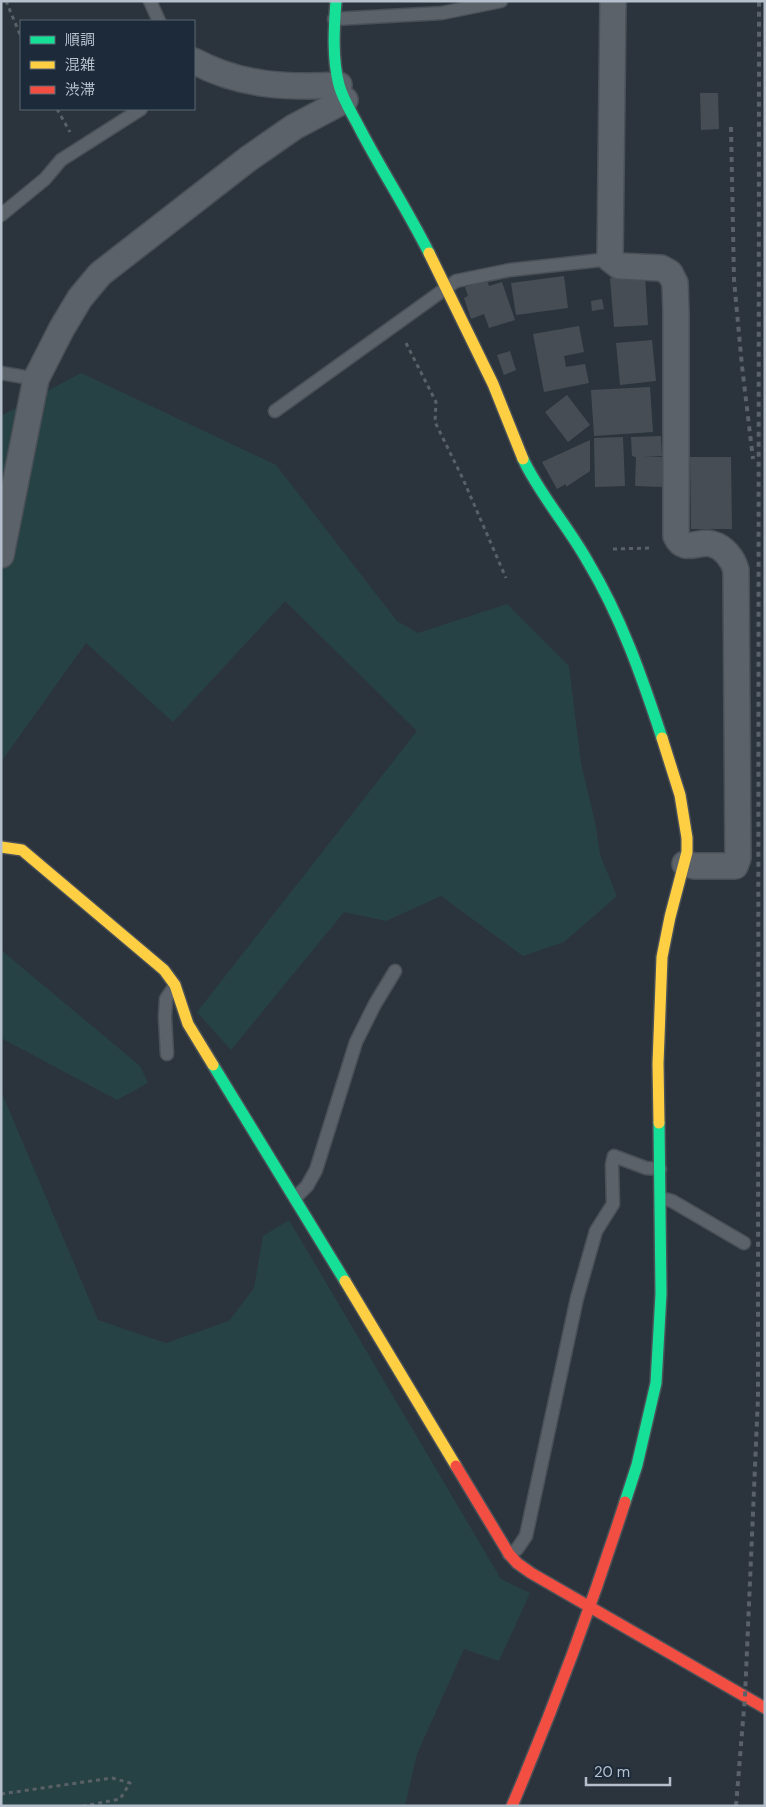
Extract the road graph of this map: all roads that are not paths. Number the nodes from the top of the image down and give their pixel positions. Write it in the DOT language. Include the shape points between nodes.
graph roads {
  1 [pos="150,1"];
  2 [pos="336,1"];
  3 [pos="501,1"];
  4 [pos="613,1"];
  5 [pos="334,19"];
  6 [pos="159,20"];
  7 [pos="195,61"];
  8 [pos="342,92"];
  9 [pos="139,110"];
  10 [pos="1,215"];
  11 [pos="610,259"];
  12 [pos="445,288"];
  13 [pos="1,373"];
  14 [pos="36,379"];
  15 [pos="275,411"];
  16 [pos="1,555"];
  17 [pos="1,847"];
  18 [pos="685,864"];
  19 [pos="395,971"];
  20 [pos="175,985"];
  21 [pos="167,1054"];
  22 [pos="660,1169"];
  23 [pos="295,1198"];
  24 [pos="660,1198"];
  25 [pos="744,1243"];
  26 [pos="509,1554"];
  27 [pos="590,1606"];
  28 [pos="765,1708"];
  29 [pos="512,1806"];
  1 -- 6 [label="lane"];
  2 -- 5 [label="street"];
  3 -- 5 [label="lane" via="442,12"];
  4 -- 11 [label="street"];
  5 -- 8 [label="street" via="335,55"];
  7 -- 8 [label="street" via="228,77"];
  8 -- 12 [label="street" via="406,208"];
  8 -- 14 [label="street" via="248,159 100,274 80,298"];
  9 -- 10 [label="lane" via="62,160 45,179"];
  11 -- 12 [label="lane" via="510,270 456,281"];
  11 -- 18 [label="street" via="619,266 661,268 670,273 675,283 676,536 684,546 712,543 733,560 736,570 738,858 735,866"];
  12 -- 15 [label="lane"];
  12 -- 18 [label="street" via="493,384 533,480 589,563 627,638 680,795 687,845"];
  13 -- 14 [label="lane"];
  14 -- 16 [label="street"];
  17 -- 20 [label="street" via="22,850 164,970"];
  18 -- 22 [label="street" via="662,957 658,1064"];
  19 -- 23 [label="lane" via="356,1042 316,1170"];
  20 -- 21 [label="lane" via="166,999"];
  20 -- 23 [label="street" via="188,1024"];
  22 -- 24 [label="street"];
  22 -- 26 [label="lane" via="646,1168 614,1156 613,1204 596,1231 577,1298 526,1536"];
  23 -- 26 [label="street"];
  24 -- 25 [label="lane" via="672,1201"];
  24 -- 27 [label="street" via="661,1294 656,1383 637,1465"];
  26 -- 27 [label="street" via="531,1573"];
  27 -- 28 [label="street"];
  27 -- 29 [label="street"];
}
